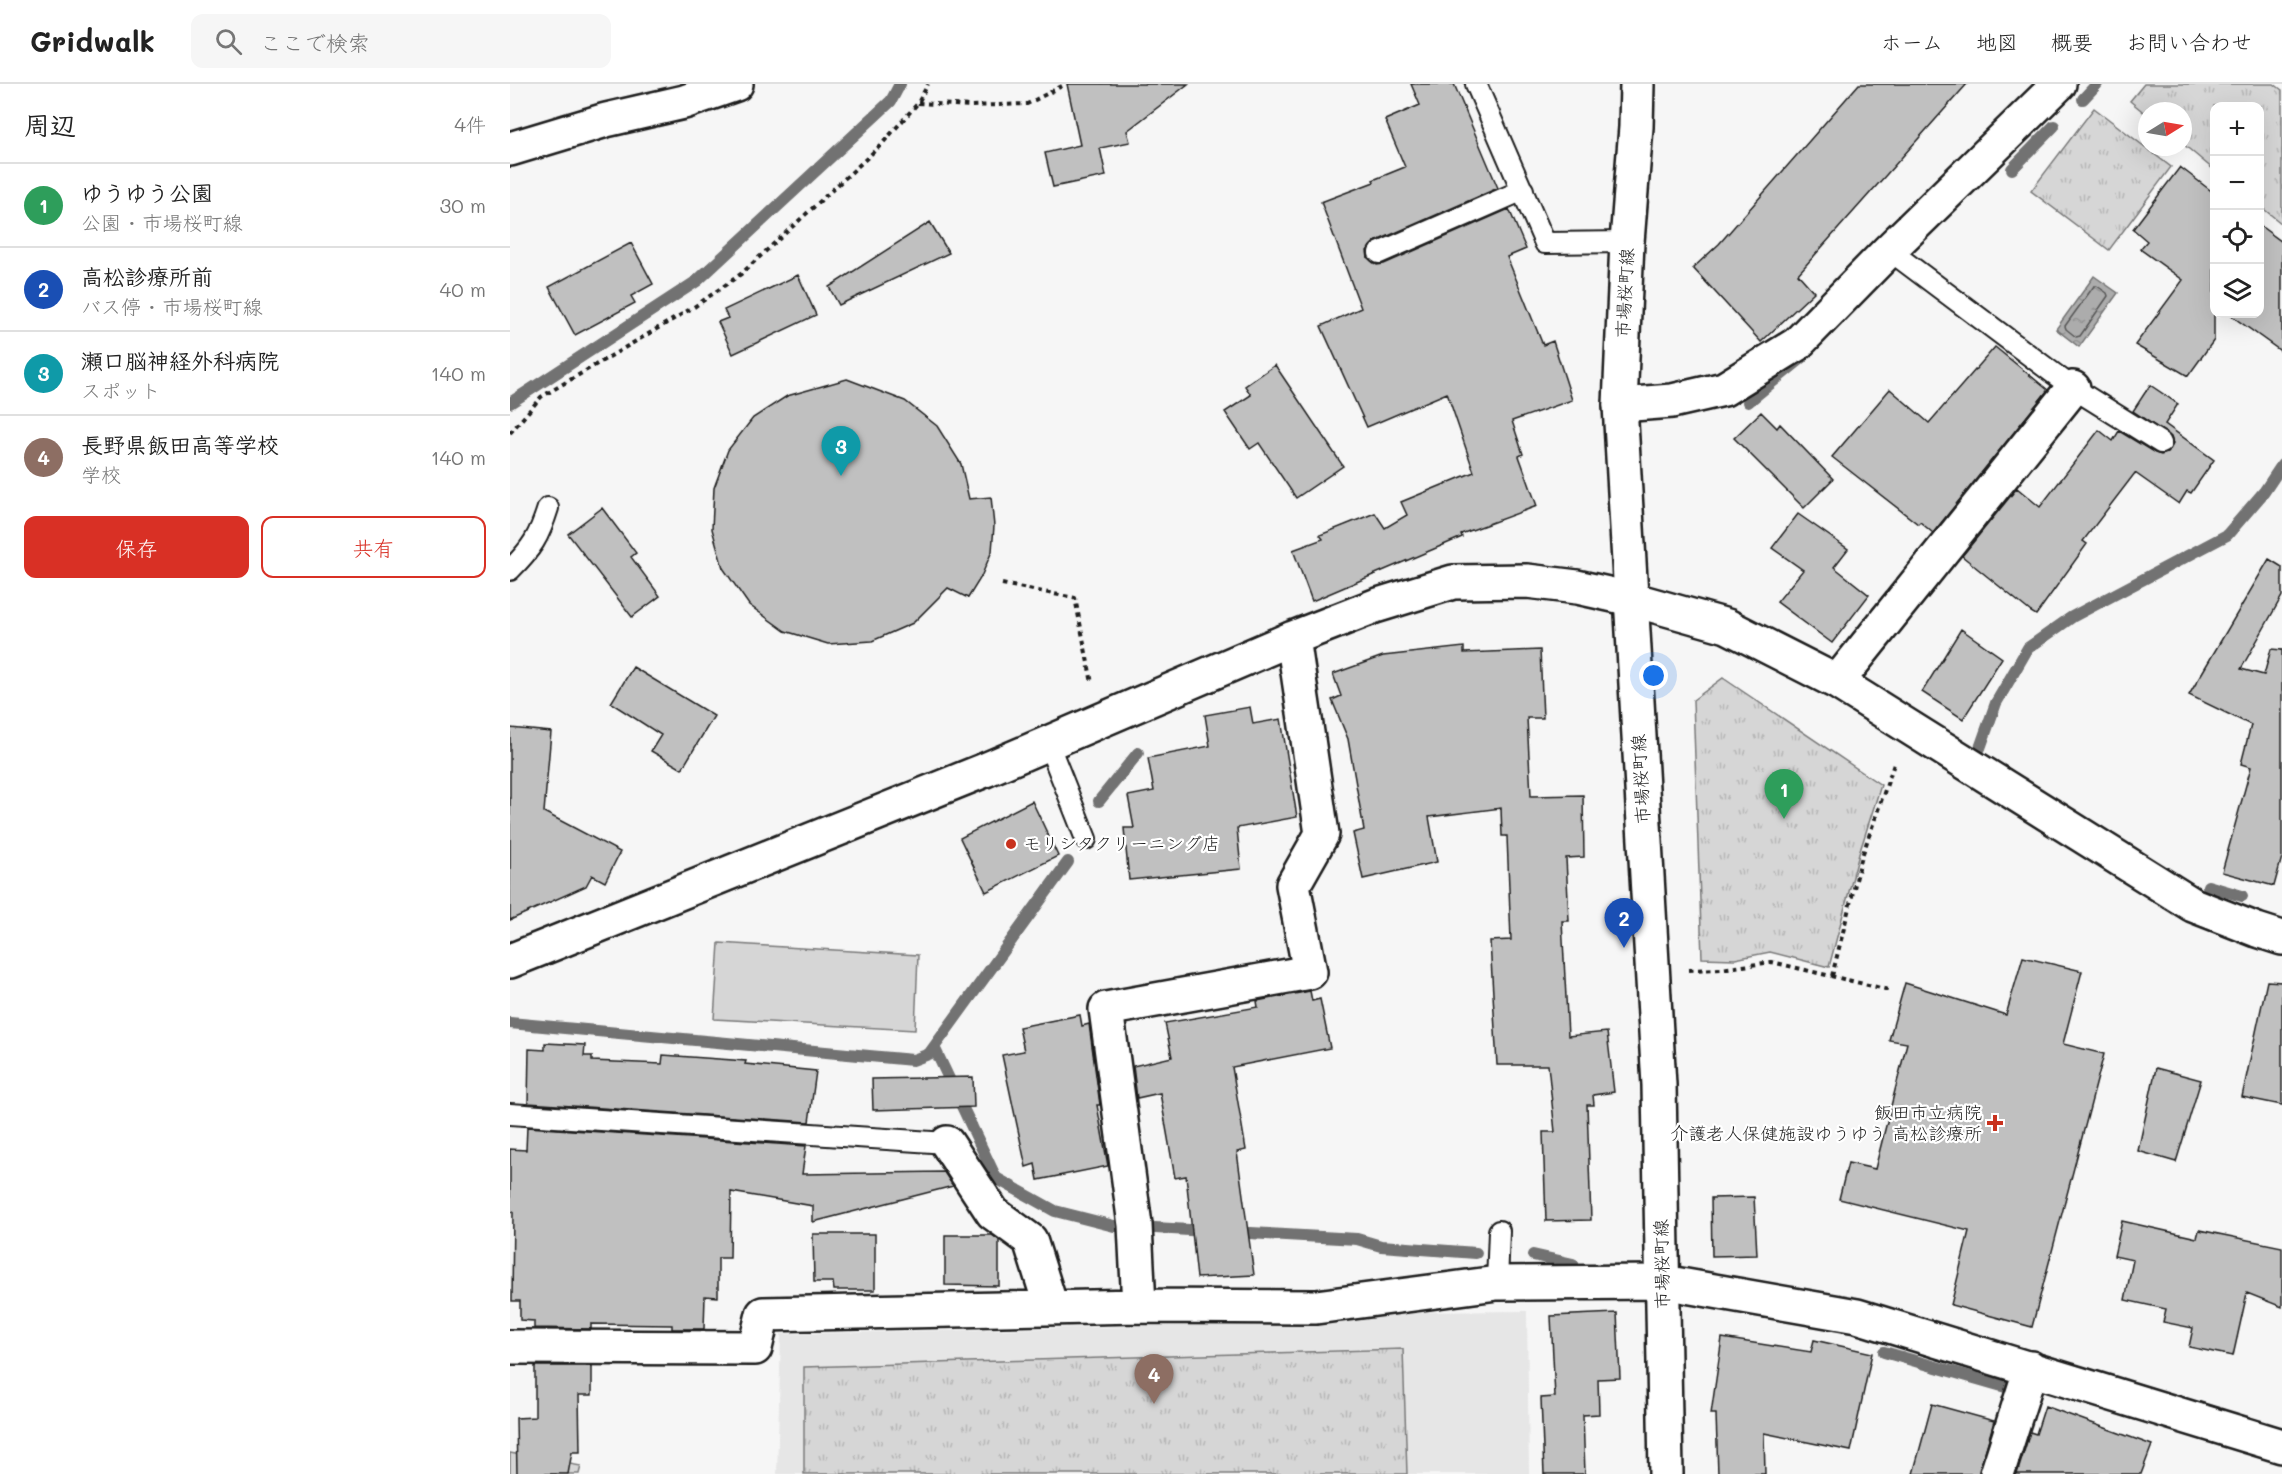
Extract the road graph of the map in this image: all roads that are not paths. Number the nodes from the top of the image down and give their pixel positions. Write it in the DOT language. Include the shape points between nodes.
graph roads {
  1 [pos="736,84"];
  2 [pos="1476,84"];
  3 [pos="1636,84"];
  4 [pos="2059,84"];
  5 [pos="510,149"];
  6 [pos="1523,190"];
  7 [pos="1627,242"];
  8 [pos="1889,250"];
  9 [pos="1379,253"];
  10 [pos="2073,388"];
  11 [pos="1620,405"];
  12 [pos="2162,443"];
  13 [pos="548,508"];
  14 [pos="510,570"];
  15 [pos="1631,599"];
  16 [pos="1293,638"];
  17 [pos="1837,682"];
  18 [pos="1048,743"];
  19 [pos="1086,839"];
  20 [pos="2282,938"];
  21 [pos="510,961"];
  22 [pos="510,1114"];
  23 [pos="947,1143"];
  24 [pos="1499,1230"];
  25 [pos="1663,1282"];
  26 [pos="1497,1283"];
  27 [pos="1139,1306"];
  28 [pos="1050,1307"];
  29 [pos="510,1347"];
  30 [pos="2031,1368"];
  31 [pos="2282,1446"];
  32 [pos="1666,1474"];
  33 [pos="1997,1474"];
  1 -- 5 [label="street"];
  2 -- 6 [label="lane"];
  3 -- 7 [label="street, 市場桜町線"];
  4 -- 8 [label="street"];
  6 -- 7 [label="lane" via="1545,243"];
  6 -- 9 [label="lane"];
  7 -- 11 [label="street, 市場桜町線"];
  8 -- 10 [label="lane"];
  8 -- 11 [label="street" via="1797,344 1725,389 1672,401"];
  10 -- 12 [label="lane"];
  10 -- 17 [label="street"];
  11 -- 15 [label="street, 市場桜町線"];
  13 -- 14 [label="lane" via="531,550"];
  15 -- 16 [label="street" via="1527,581 1454,582 1375,606"];
  15 -- 17 [label="street" via="1726,626"];
  15 -- 25 [label="street, 市場桜町線" via="1659,1085"];
  16 -- 18 [label="street"];
  16 -- 27 [label="street" via="1322,834 1293,885 1310,972 1106,1009 1135,1225"];
  17 -- 20 [label="street" via="2193,905"];
  18 -- 19 [label="lane"];
  18 -- 21 [label="street"];
  22 -- 23 [label="lane"];
  23 -- 28 [label="street" via="993,1213 1030,1240"];
  24 -- 26 [label="lane"];
  25 -- 26 [label="street"];
  25 -- 30 [label="street" via="1857,1316"];
  25 -- 32 [label="street, 市場桜町線"];
  26 -- 27 [label="street" via="1316,1307"];
  27 -- 28 [label="street"];
  28 -- 29 [label="street" via="763,1314 755,1348"];
  30 -- 31 [label="street"];
  30 -- 33 [label="street"];
}
